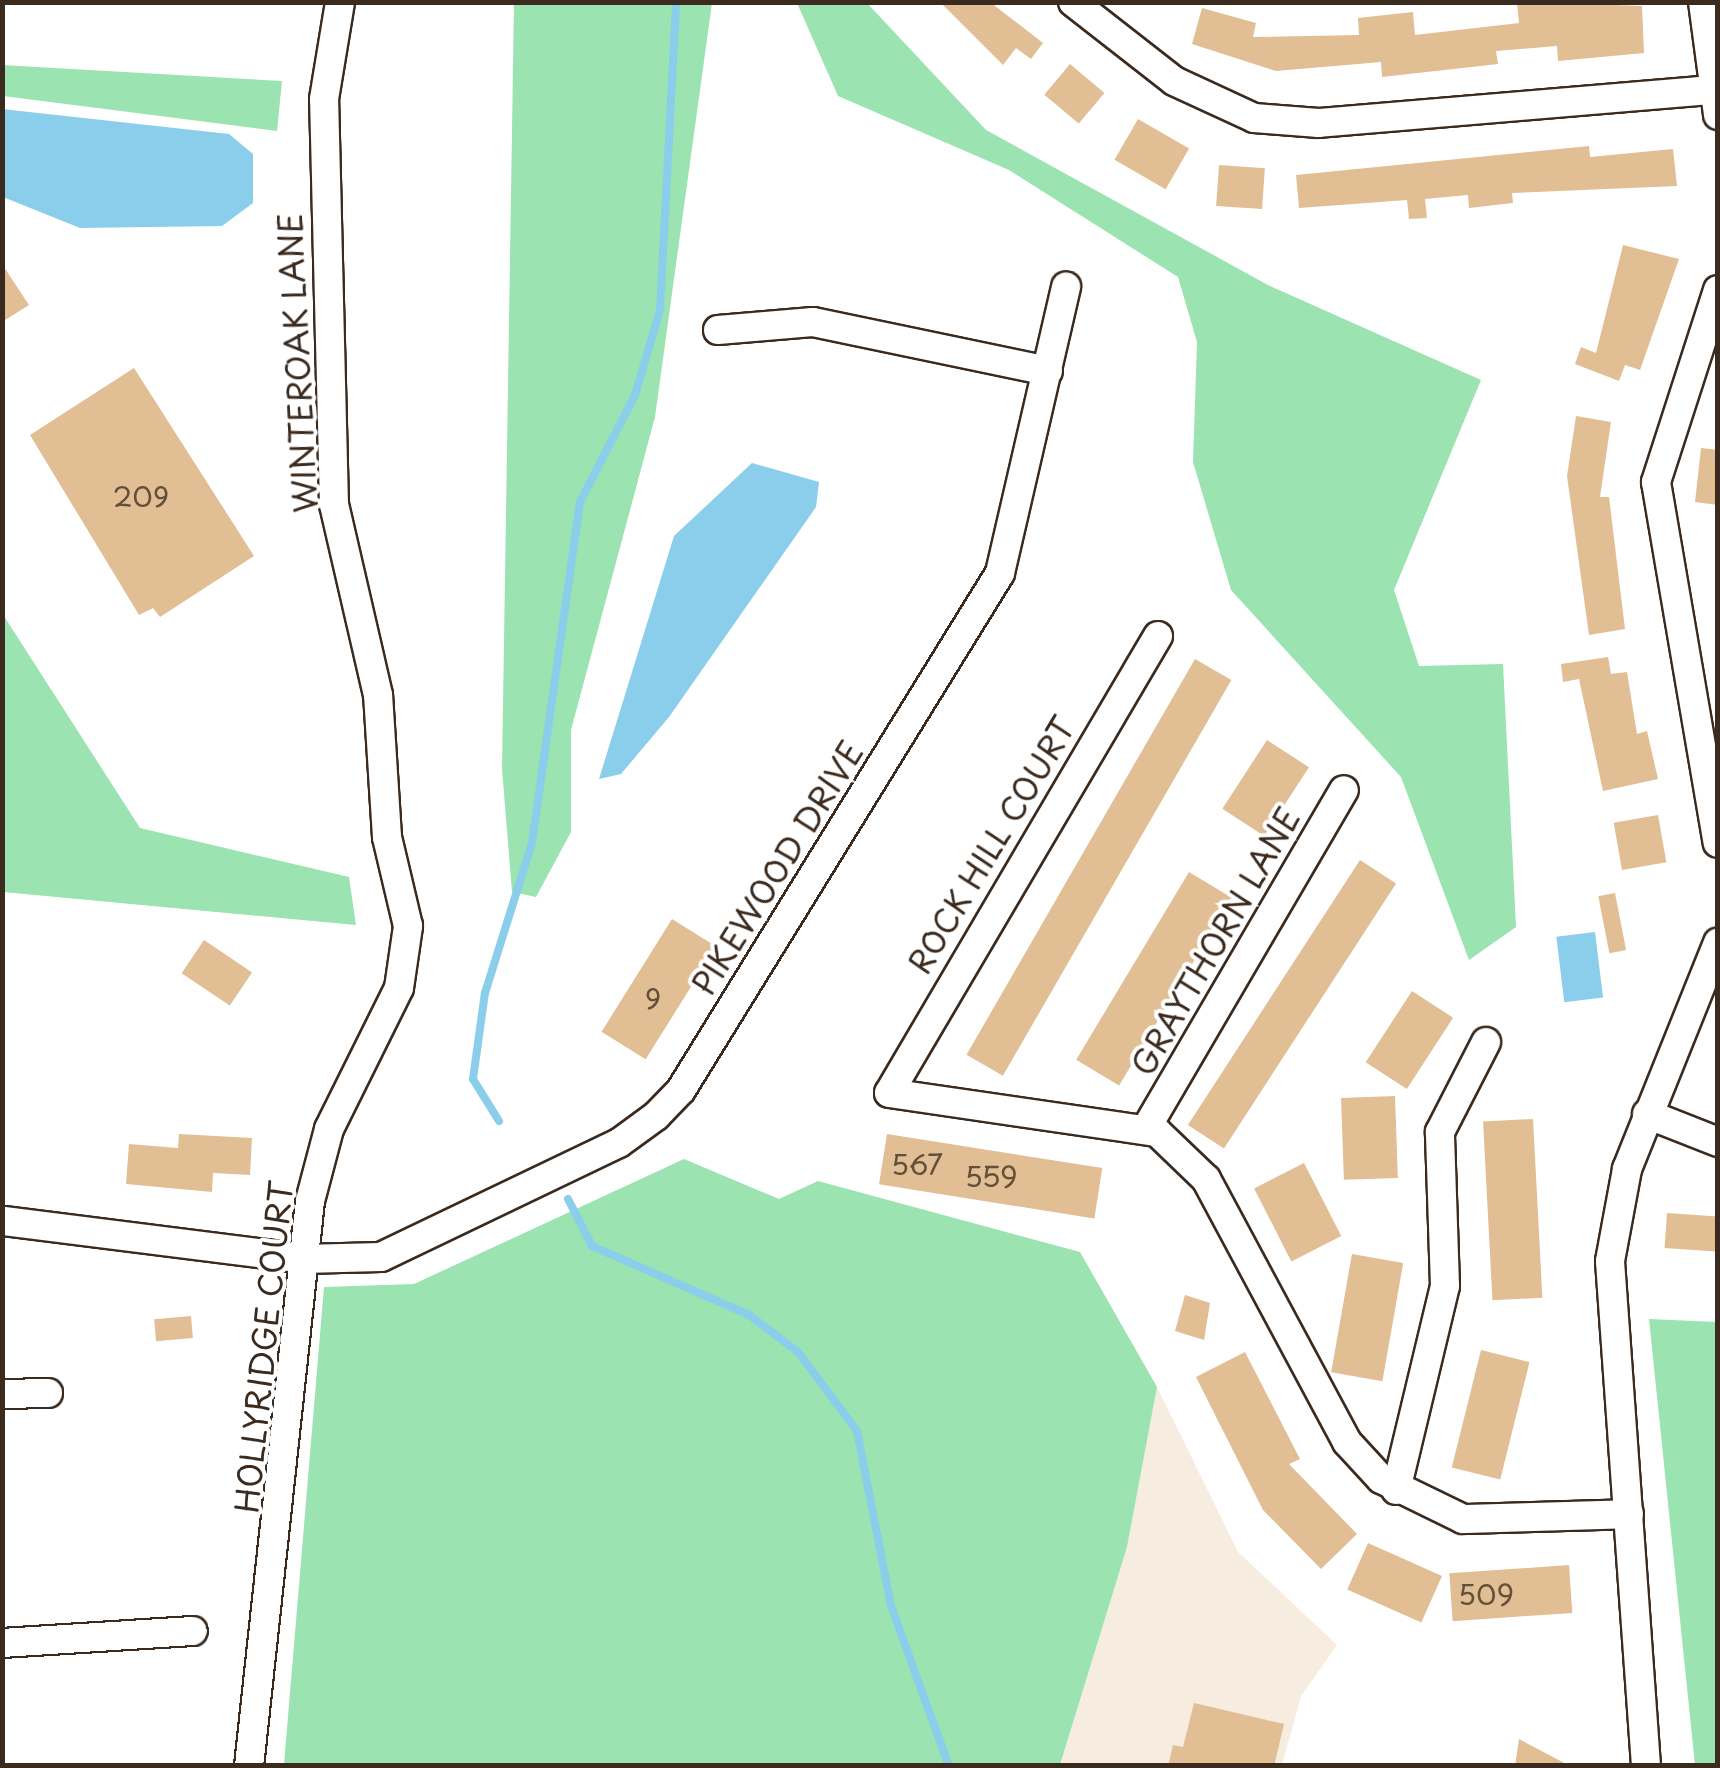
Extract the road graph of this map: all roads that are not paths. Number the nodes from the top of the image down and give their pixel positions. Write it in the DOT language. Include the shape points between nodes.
graph roads {
  1 [pos="340,2"];
  2 [pos="1073,2"];
  3 [pos="1703,2"];
  4 [pos="1716,90"];
  5 [pos="1718,114"];
  6 [pos="1066,287"];
  7 [pos="1718,290"];
  8 [pos="718,330"];
  9 [pos="1048,371"];
  10 [pos="1158,636"];
  11 [pos="1344,790"];
  12 [pos="386,837"];
  13 [pos="1718,843"];
  14 [pos="1718,943"];
  15 [pos="1486,1042"];
  16 [pos="1647,1114"];
  17 [pos="1146,1127"];
  18 [pos="1718,1142"];
  19 [pos="2,1204"];
  20 [pos="3,1224"];
  21 [pos="303,1259"];
  22 [pos="48,1392"];
  23 [pos="2,1394"];
  24 [pos="1396,1490"];
  25 [pos="1629,1514"];
  26 [pos="193,1631"];
  27 [pos="2,1642"];
  28 [pos="250,1766"];
  29 [pos="1646,1766"];
  1 -- 12 [label="street, WINTEROAK LANE" via="324,99 334,505 378,695"];
  2 -- 4 [label="street" via="1174,82 1254,118 1319,122"];
  3 -- 4 [label="street"];
  4 -- 5 [label="street"];
  6 -- 9 [label="street, PIKEWOOD DRIVE"];
  7 -- 13 [label="street" via="1656,482"];
  8 -- 9 [label="street" via="813,322"];
  9 -- 21 [label="street, PIKEWOOD DRIVE" via="1000,573 681,1090 619,1143 381,1257"];
  10 -- 17 [label="street, ROCK HILL COURT" via="889,1093"];
  11 -- 17 [label="street, GRAYTHORN LANE"];
  12 -- 21 [label="street, HOLLYRIDGE COURT" via="405,894 406,959 386,1022 328,1130"];
  14 -- 16 [label="street"];
  15 -- 24 [label="street" via="1440,1132 1445,1286"];
  16 -- 18 [label="street"];
  16 -- 25 [label="street" via="1610,1262"];
  17 -- 24 [label="street" via="1195,1163 1346,1442"];
  19 -- 20 [label="street"];
  20 -- 21 [label="street, PIKEWOOD DRIVE"];
  21 -- 28 [label="street, HOLLYRIDGE COURT"];
  22 -- 23 [label="street"];
  24 -- 25 [label="street" via="1463,1519"];
  25 -- 29 [label="street"];
  26 -- 27 [label="street"];
}
